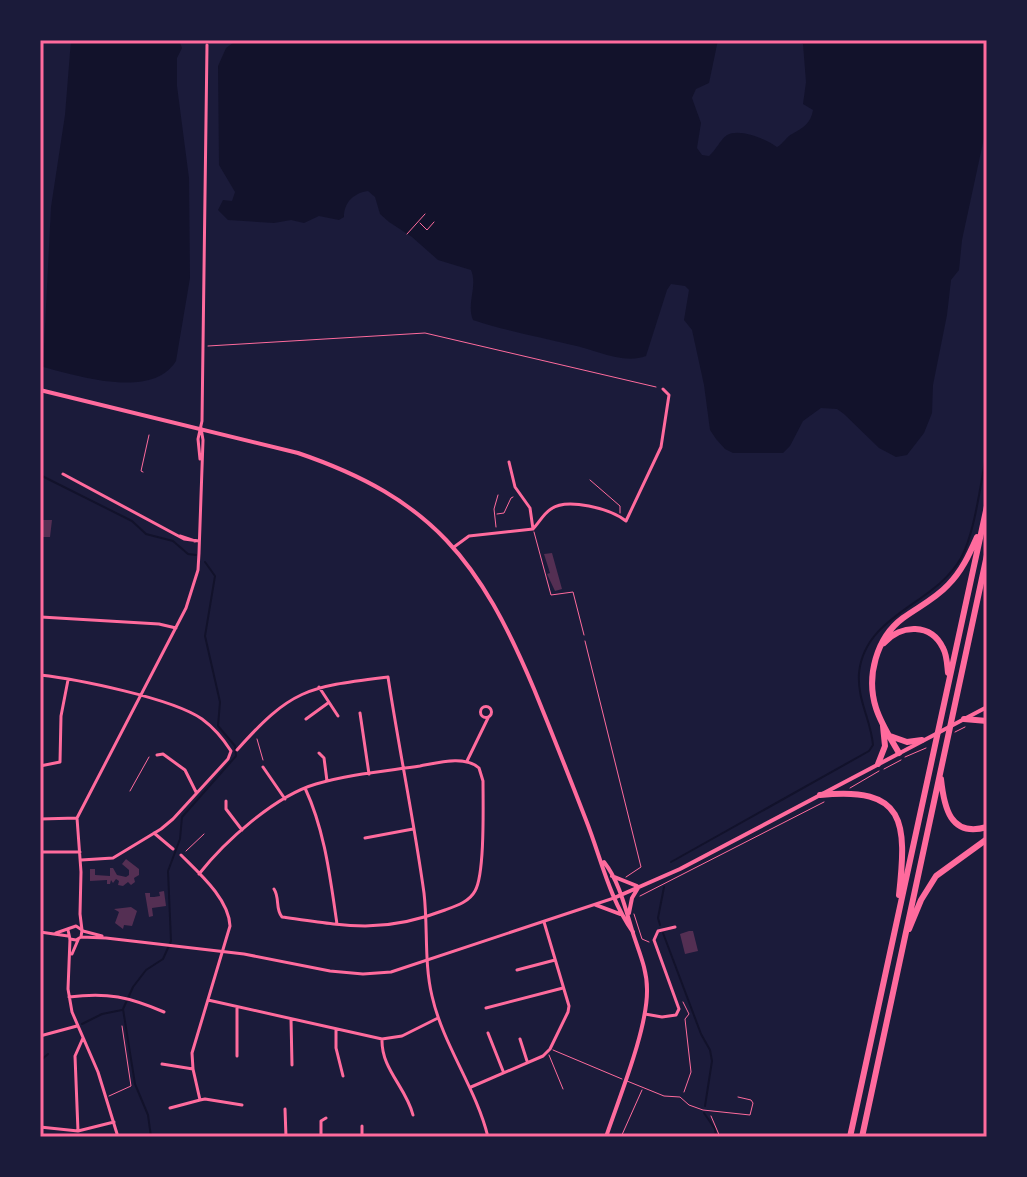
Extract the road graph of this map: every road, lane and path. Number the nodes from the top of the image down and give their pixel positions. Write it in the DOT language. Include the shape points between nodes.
graph roads {
  1 [pos="207,45"];
  2 [pos="425,214"];
  3 [pos="418,222"];
  4 [pos="434,222"];
  5 [pos="407,234"];
  6 [pos="202,347"];
  7 [pos="663,389"];
  8 [pos="40,390"];
  9 [pos="201,428"];
  10 [pos="149,435"];
  11 [pos="509,462"];
  12 [pos="143,472"];
  13 [pos="63,474"];
  14 [pos="590,480"];
  15 [pos="498,495"];
  16 [pos="520,496"];
  17 [pos="987,506"];
  18 [pos="494,514"];
  19 [pos="620,516"];
  20 [pos="983,523"];
  21 [pos="533,529"];
  22 [pos="497,533"];
  23 [pos="197,541"];
  24 [pos="454,547"];
  25 [pos="987,555"];
  26 [pos="41,617"];
  27 [pos="176,628"];
  28 [pos="584,635"];
  29 [pos="879,649"];
  30 [pos="40,675"];
  31 [pos="949,679"];
  32 [pos="69,680"];
  33 [pos="319,687"];
  34 [pos="140,696"];
  35 [pos="328,703"];
  36 [pos="987,707"];
  37 [pos="360,713"];
  38 [pos="338,716"];
  39 [pos="488,718"];
  40 [pos="306,719"];
  41 [pos="964,719"];
  42 [pos="987,721"];
  43 [pos="883,723"];
  44 [pos="253,732"];
  45 [pos="890,736"];
  46 [pos="922,740"];
  47 [pos="233,750"];
  48 [pos="920,751"];
  49 [pos="319,753"];
  50 [pos="899,753"];
  51 [pos="157,755"];
  52 [pos="149,757"];
  53 [pos="467,761"];
  54 [pos="878,764"];
  55 [pos="40,766"];
  56 [pos="263,767"];
  57 [pos="403,768"];
  58 [pos="940,771"];
  59 [pos="369,774"];
  60 [pos="327,781"];
  61 [pos="305,788"];
  62 [pos="130,791"];
  63 [pos="196,792"];
  64 [pos="849,792"];
  65 [pos="820,795"];
  66 [pos="285,799"];
  67 [pos="828,800"];
  68 [pos="226,801"];
  69 [pos="77,818"];
  70 [pos="40,819"];
  71 [pos="987,827"];
  72 [pos="413,829"];
  73 [pos="242,830"];
  74 [pos="154,833"];
  75 [pos="204,834"];
  76 [pos="365,838"];
  77 [pos="987,839"];
  78 [pos="173,849"];
  79 [pos="42,852"];
  80 [pos="80,852"];
  81 [pos="182,854"];
  82 [pos="81,860"];
  83 [pos="602,860"];
  84 [pos="199,874"];
  85 [pos="612,876"];
  86 [pos="625,879"];
  87 [pos="639,887"];
  88 [pos="274,889"];
  89 [pos="621,895"];
  90 [pos="614,898"];
  91 [pos="635,900"];
  92 [pos="596,905"];
  93 [pos="633,908"];
  94 [pos="80,914"];
  95 [pos="620,914"];
  96 [pos="628,915"];
  97 [pos="427,917"];
  98 [pos="544,922"];
  99 [pos="338,925"];
  100 [pos="74,926"];
  101 [pos="675,927"];
  102 [pos="896,927"];
  103 [pos="68,930"];
  104 [pos="82,930"];
  105 [pos="40,932"];
  106 [pos="633,932"];
  107 [pos="56,933"];
  108 [pos="70,938"];
  109 [pos="80,938"];
  110 [pos="106,938"];
  111 [pos="651,941"];
  112 [pos="903,943"];
  113 [pos="223,951"];
  114 [pos="71,957"];
  115 [pos="428,960"];
  116 [pos="555,960"];
  117 [pos="517,970"];
  118 [pos="563,988"];
  119 [pos="69,997"];
  120 [pos="208,1000"];
  121 [pos="237,1008"];
  122 [pos="486,1008"];
  123 [pos="164,1012"];
  124 [pos="645,1014"];
  125 [pos="438,1018"];
  126 [pos="291,1019"];
  127 [pos="685,1019"];
  128 [pos="77,1026"];
  129 [pos="122,1026"];
  130 [pos="336,1029"];
  131 [pos="488,1033"];
  132 [pos="40,1036"];
  133 [pos="83,1038"];
  134 [pos="382,1039"];
  135 [pos="520,1039"];
  136 [pos="549,1050"];
  137 [pos="237,1056"];
  138 [pos="527,1061"];
  139 [pos="162,1064"];
  140 [pos="292,1065"];
  141 [pos="193,1069"];
  142 [pos="503,1071"];
  143 [pos="343,1076"];
  144 [pos="471,1087"];
  145 [pos="643,1088"];
  146 [pos="563,1089"];
  147 [pos="107,1097"];
  148 [pos="680,1097"];
  149 [pos="738,1097"];
  150 [pos="200,1100"];
  151 [pos="242,1105"];
  152 [pos="170,1108"];
  153 [pos="285,1109"];
  154 [pos="707,1111"];
  155 [pos="413,1115"];
  156 [pos="326,1118"];
  157 [pos="114,1122"];
  158 [pos="362,1126"];
  159 [pos="40,1127"];
  160 [pos="78,1131"];
  161 [pos="118,1137"];
  162 [pos="286,1137"];
  163 [pos="321,1137"];
  164 [pos="362,1137"];
  165 [pos="488,1137"];
  166 [pos="606,1137"];
  167 [pos="621,1137"];
  168 [pos="720,1137"];
  169 [pos="850,1137"];
  170 [pos="862,1137"];
  1 -- 6 [label="street"];
  2 -- 3 [label="path"];
  3 -- 4 [label="path" via="427,230"];
  3 -- 5 [label="path"];
  6 -- 7 [label="path" via="419,332"];
  6 -- 9 [label="street"];
  7 -- 19 [label="street" via="669,395 661,447 626,521"];
  8 -- 9 [label="main road"];
  9 -- 23 [label="street"];
  9 -- 24 [label="main road" via="352,473 410,507"];
  10 -- 12 [label="path"];
  11 -- 16 [label="street"];
  13 -- 23 [label="street" via="188,541"];
  14 -- 19 [label="lane" via="620,506"];
  15 -- 18 [label="path"];
  16 -- 18 [label="path" via="511,498 504,513"];
  16 -- 21 [label="street" via="530,508"];
  17 -- 20 [label="highway"];
  18 -- 22 [label="path"];
  19 -- 21 [label="street" via="594,506 563,506 551,508"];
  20 -- 29 [label="highway" via="958,574 941,593 899,620"];
  20 -- 31 [label="highway"];
  21 -- 22 [label="street"];
  21 -- 28 [label="lane" via="551,595 573,592"];
  22 -- 24 [label="street" via="469,536"];
  23 -- 27 [label="street" via="198,570"];
  24 -- 83 [label="main road" via="482,583 512,637"];
  25 -- 58 [label="highway"];
  26 -- 27 [label="street"];
  27 -- 34 [label="street"];
  28 -- 86 [label="path" via="641,867"];
  29 -- 31 [label="highway" via="901,631 923,630 942,646"];
  29 -- 43 [label="highway" via="873,688"];
  30 -- 32 [label="street"];
  31 -- 102 [label="highway"];
  32 -- 34 [label="street"];
  32 -- 55 [label="street" via="60,720 60,762"];
  33 -- 35 [label="street"];
  33 -- 44 [label="street" via="286,702"];
  33 -- 57 [label="street" via="388,677"];
  34 -- 47 [label="street" via="202,719"];
  34 -- 69 [label="street"];
  35 -- 38 [label="street"];
  35 -- 40 [label="street"];
  36 -- 41 [label="main road"];
  37 -- 59 [label="street"];
  39 -- 53 [label="street"];
  41 -- 42 [label="highway"];
  41 -- 46 [label="main road"];
  43 -- 45 [label="highway"];
  43 -- 54 [label="highway" via="885,746"];
  44 -- 47 [label="street"];
  44 -- 56 [label="path"];
  45 -- 46 [label="highway"];
  45 -- 50 [label="highway"];
  46 -- 50 [label="main road"];
  47 -- 63 [label="street"];
  48 -- 64 [label="path" via="850,786"];
  49 -- 60 [label="street"];
  50 -- 54 [label="main road"];
  51 -- 63 [label="street" via="181,765"];
  52 -- 62 [label="path"];
  53 -- 57 [label="street"];
  53 -- 97 [label="street" via="482,775 478,885 466,901"];
  54 -- 65 [label="main road"];
  56 -- 66 [label="street"];
  57 -- 59 [label="street"];
  57 -- 72 [label="street"];
  58 -- 71 [label="highway" via="949,815 962,827"];
  58 -- 112 [label="highway"];
  59 -- 60 [label="street"];
  60 -- 61 [label="street"];
  61 -- 66 [label="street"];
  61 -- 99 [label="street" via="324,843"];
  63 -- 74 [label="street"];
  64 -- 65 [label="highway"];
  64 -- 102 [label="highway" via="883,803 901,829"];
  65 -- 87 [label="main road"];
  66 -- 73 [label="street"];
  67 -- 91 [label="path"];
  68 -- 73 [label="street"];
  69 -- 70 [label="street"];
  69 -- 80 [label="street"];
  72 -- 76 [label="street"];
  72 -- 97 [label="street"];
  73 -- 84 [label="street"];
  74 -- 78 [label="street"];
  74 -- 82 [label="street" via="113,858"];
  75 -- 81 [label="path"];
  77 -- 112 [label="highway" via="936,876"];
  79 -- 80 [label="street"];
  80 -- 82 [label="street"];
  81 -- 84 [label="street"];
  82 -- 94 [label="street"];
  83 -- 85 [label="main road"];
  83 -- 90 [label="main road"];
  84 -- 113 [label="street" via="229,917"];
  85 -- 87 [label="main road"];
  85 -- 89 [label="main road"];
  87 -- 89 [label="main road"];
  87 -- 96 [label="main road"];
  88 -- 99 [label="street" via="282,917"];
  89 -- 90 [label="main road"];
  89 -- 96 [label="main road"];
  90 -- 92 [label="street"];
  90 -- 95 [label="main road"];
  92 -- 95 [label="main road"];
  92 -- 98 [label="street"];
  93 -- 111 [label="path" via="642,939"];
  94 -- 100 [label="street"];
  94 -- 104 [label="street"];
  95 -- 106 [label="main road"];
  96 -- 106 [label="main road"];
  97 -- 99 [label="street" via="375,928"];
  97 -- 115 [label="street"];
  98 -- 115 [label="street"];
  98 -- 116 [label="street"];
  100 -- 103 [label="street"];
  100 -- 104 [label="street"];
  101 -- 124 [label="street" via="658,931 654,940 679,1009 668,1017"];
  102 -- 169 [label="highway"];
  103 -- 107 [label="street"];
  103 -- 108 [label="street"];
  104 -- 109 [label="street"];
  104 -- 110 [label="street"];
  105 -- 107 [label="street"];
  106 -- 124 [label="main road" via="647,980"];
  107 -- 108 [label="street"];
  108 -- 109 [label="street"];
  108 -- 114 [label="street"];
  109 -- 110 [label="street"];
  109 -- 114 [label="street"];
  110 -- 113 [label="street"];
  112 -- 170 [label="highway"];
  113 -- 115 [label="street" via="363,974"];
  113 -- 120 [label="street"];
  114 -- 119 [label="street"];
  115 -- 125 [label="street"];
  116 -- 117 [label="street"];
  116 -- 118 [label="street"];
  118 -- 122 [label="street"];
  118 -- 136 [label="street" via="569,1009"];
  119 -- 123 [label="street" via="124,996"];
  119 -- 128 [label="street"];
  120 -- 121 [label="street"];
  120 -- 141 [label="street"];
  121 -- 126 [label="street"];
  121 -- 137 [label="street"];
  124 -- 166 [label="main road"];
  125 -- 134 [label="street" via="402,1036"];
  125 -- 144 [label="street"];
  126 -- 130 [label="street"];
  126 -- 140 [label="street"];
  127 -- 148 [label="path" via="691,1072"];
  128 -- 132 [label="street"];
  128 -- 133 [label="street"];
  129 -- 147 [label="lane" via="131,1086"];
  130 -- 134 [label="street"];
  130 -- 143 [label="street"];
  131 -- 142 [label="street"];
  133 -- 147 [label="street"];
  133 -- 160 [label="street" via="75,1056"];
  134 -- 155 [label="street" via="389,1070"];
  135 -- 138 [label="street"];
  136 -- 138 [label="street"];
  136 -- 145 [label="lane"];
  136 -- 146 [label="lane"];
  138 -- 142 [label="street"];
  139 -- 141 [label="street"];
  141 -- 150 [label="street"];
  142 -- 144 [label="street"];
  144 -- 165 [label="street"];
  145 -- 148 [label="lane"];
  145 -- 167 [label="lane"];
  147 -- 157 [label="street"];
  148 -- 154 [label="lane"];
  149 -- 154 [label="lane" via="753,1103 750,1115"];
  150 -- 151 [label="street"];
  150 -- 152 [label="street"];
  153 -- 162 [label="street"];
  154 -- 168 [label="path"];
  156 -- 163 [label="street" via="321,1121"];
  157 -- 160 [label="street"];
  157 -- 161 [label="street"];
  158 -- 164 [label="street"];
  159 -- 160 [label="street"];
}
